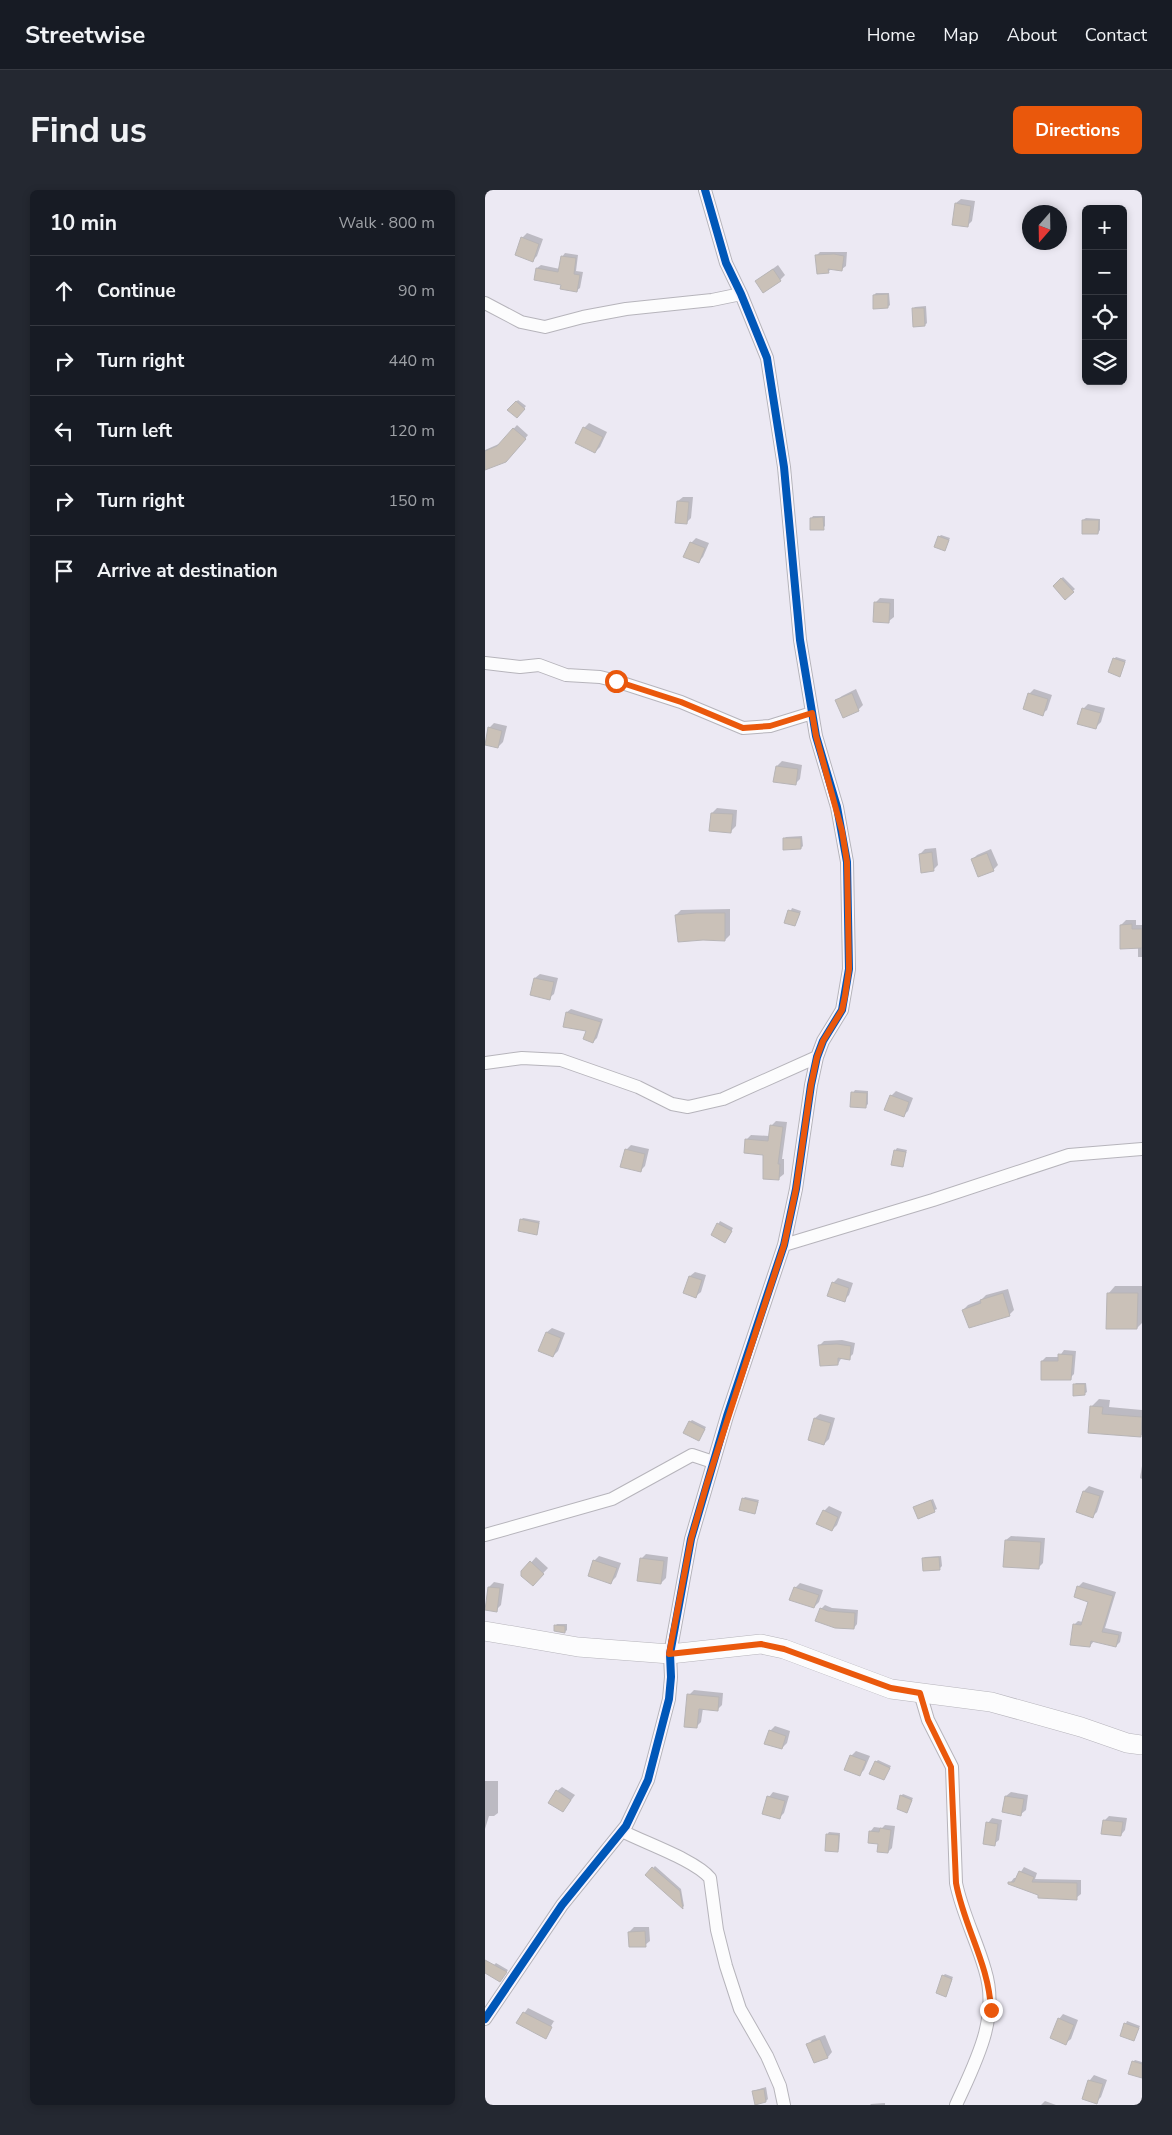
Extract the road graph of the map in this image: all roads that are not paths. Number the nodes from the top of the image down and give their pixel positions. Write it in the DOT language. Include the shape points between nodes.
graph roads {
  1 [pos="705,190"];
  2 [pos="741,294"];
  3 [pos="485,303"];
  4 [pos="485,663"];
  5 [pos="812,713"];
  6 [pos="817,1057"];
  7 [pos="485,1064"];
  8 [pos="1142,1149"];
  9 [pos="784,1245"];
  10 [pos="713,1462"];
  11 [pos="485,1535"];
  12 [pos="485,1631"];
  13 [pos="669,1654"];
  14 [pos="920,1693"];
  15 [pos="1142,1745"];
  16 [pos="622,1831"];
  17 [pos="485,2019"];
  18 [pos="784,2105"];
  19 [pos="956,2105"];
  1 -- 2 [label="street" via="726,263"];
  2 -- 3 [label="street" via="626,309 545,328 521,322"];
  2 -- 5 [label="street" via="767,358 785,476 800,640"];
  4 -- 5 [label="street" via="539,665 566,675 616,681 681,702 743,728 770,726"];
  5 -- 6 [label="street" via="847,862 849,969 842,1010"];
  6 -- 7 [label="street" via="723,1099 688,1107 672,1104 638,1087 561,1060 521,1058"];
  6 -- 9 [label="street"];
  8 -- 9 [label="street" via="1069,1155"];
  9 -- 10 [label="street"];
  10 -- 11 [label="street" via="692,1455 611,1499"];
  10 -- 13 [label="street" via="691,1539"];
  12 -- 13 [label="street" via="578,1647"];
  13 -- 14 [label="street" via="761,1644 784,1649 891,1688"];
  13 -- 16 [label="street" via="669,1699 659,1738 647,1780"];
  14 -- 15 [label="street" via="991,1702"];
  14 -- 19 [label="street" via="928,1720 951,1767 956,1883 986,1971 990,1993 991,2010 986,2032"];
  16 -- 17 [label="street" via="561,1905"];
  16 -- 18 [label="street" via="691,1864 709,1878 717,1930 740,2009 767,2056"];
}
